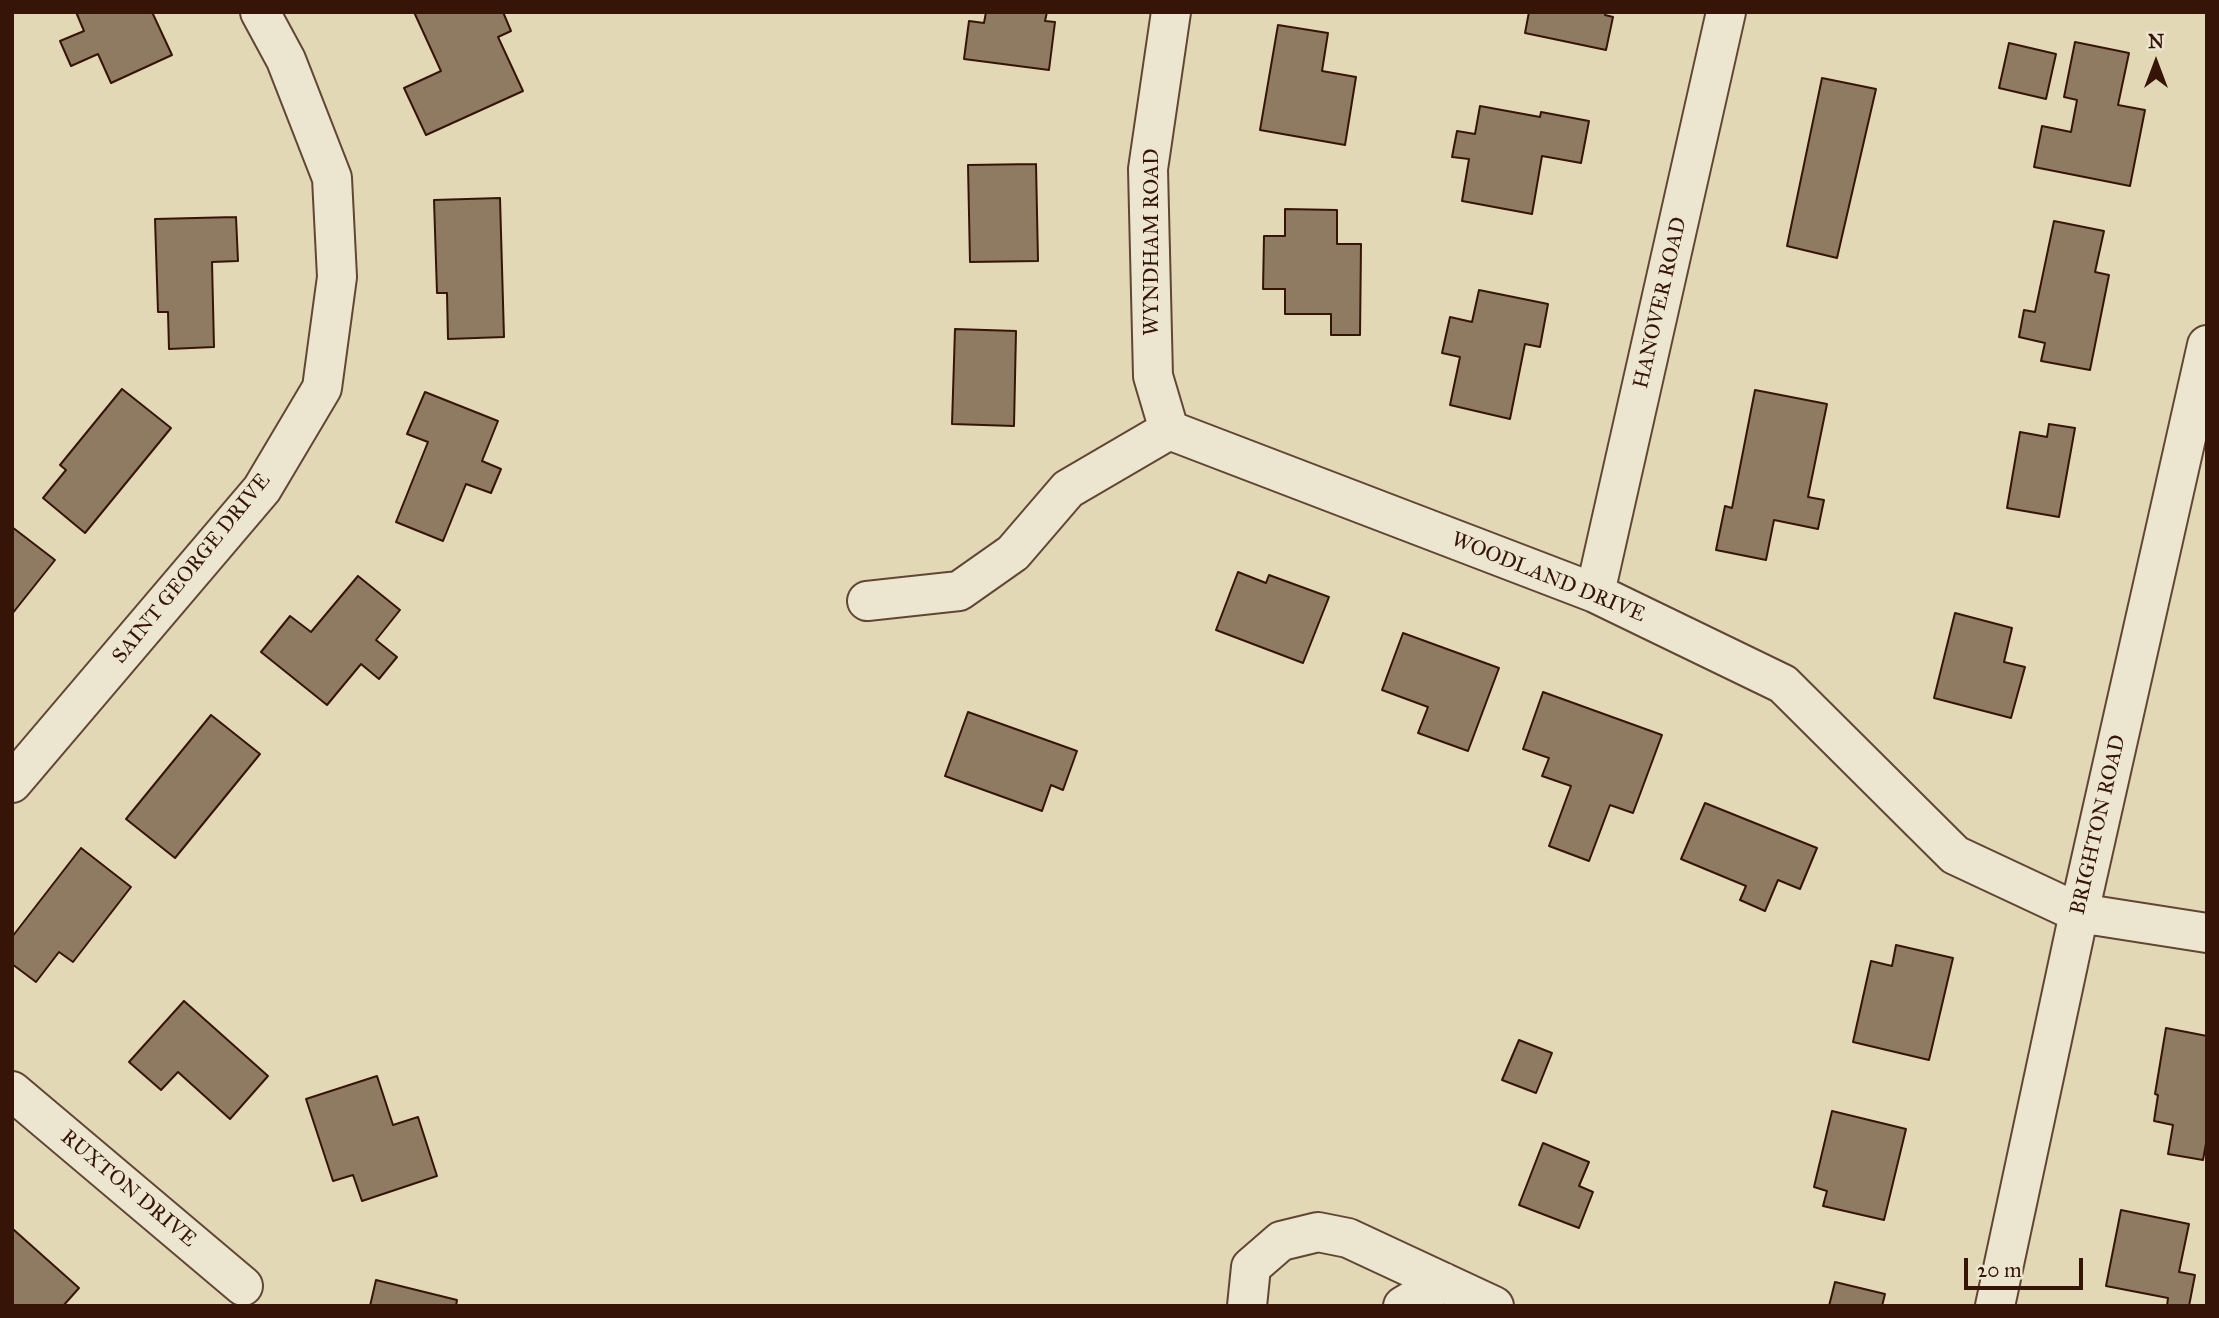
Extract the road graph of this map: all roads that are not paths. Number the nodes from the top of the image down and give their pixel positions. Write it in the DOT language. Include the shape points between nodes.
graph roads {
  1 [pos="260,12"];
  2 [pos="1171,12"];
  3 [pos="1726,12"];
  4 [pos="2207,345"];
  5 [pos="1169,430"];
  6 [pos="1595,593"];
  7 [pos="867,601"];
  8 [pos="12,783"];
  9 [pos="2079,913"];
  10 [pos="2207,933"];
  11 [pos="12,1091"];
  12 [pos="243,1286"];
  13 [pos="1467,1293"];
  14 [pos="1247,1306"];
  15 [pos="1403,1306"];
  16 [pos="1995,1306"];
  1 -- 8 [label="street, SAINT GEORGE DRIVE" via="286,60 332,178 337,277 322,388 262,489"];
  2 -- 5 [label="street, WYNDHAM ROAD" via="1148,169 1153,376"];
  3 -- 6 [label="street, HANOVER ROAD"];
  4 -- 9 [label="street, BRIGHTON ROAD"];
  5 -- 6 [label="street, WOODLAND DRIVE"];
  5 -- 7 [label="street" via="1068,489 1013,552 959,591"];
  6 -- 9 [label="street, WOODLAND DRIVE" via="1783,684 1955,855"];
  9 -- 10 [label="street, WOODLAND DRIVE"];
  9 -- 16 [label="street, BRIGHTON ROAD"];
  11 -- 12 [label="street, RUXTON DRIVE"];
  13 -- 14 [label="street" via="1348,1237 1318,1232 1281,1241 1251,1267"];
  13 -- 15 [label="street"];
}
